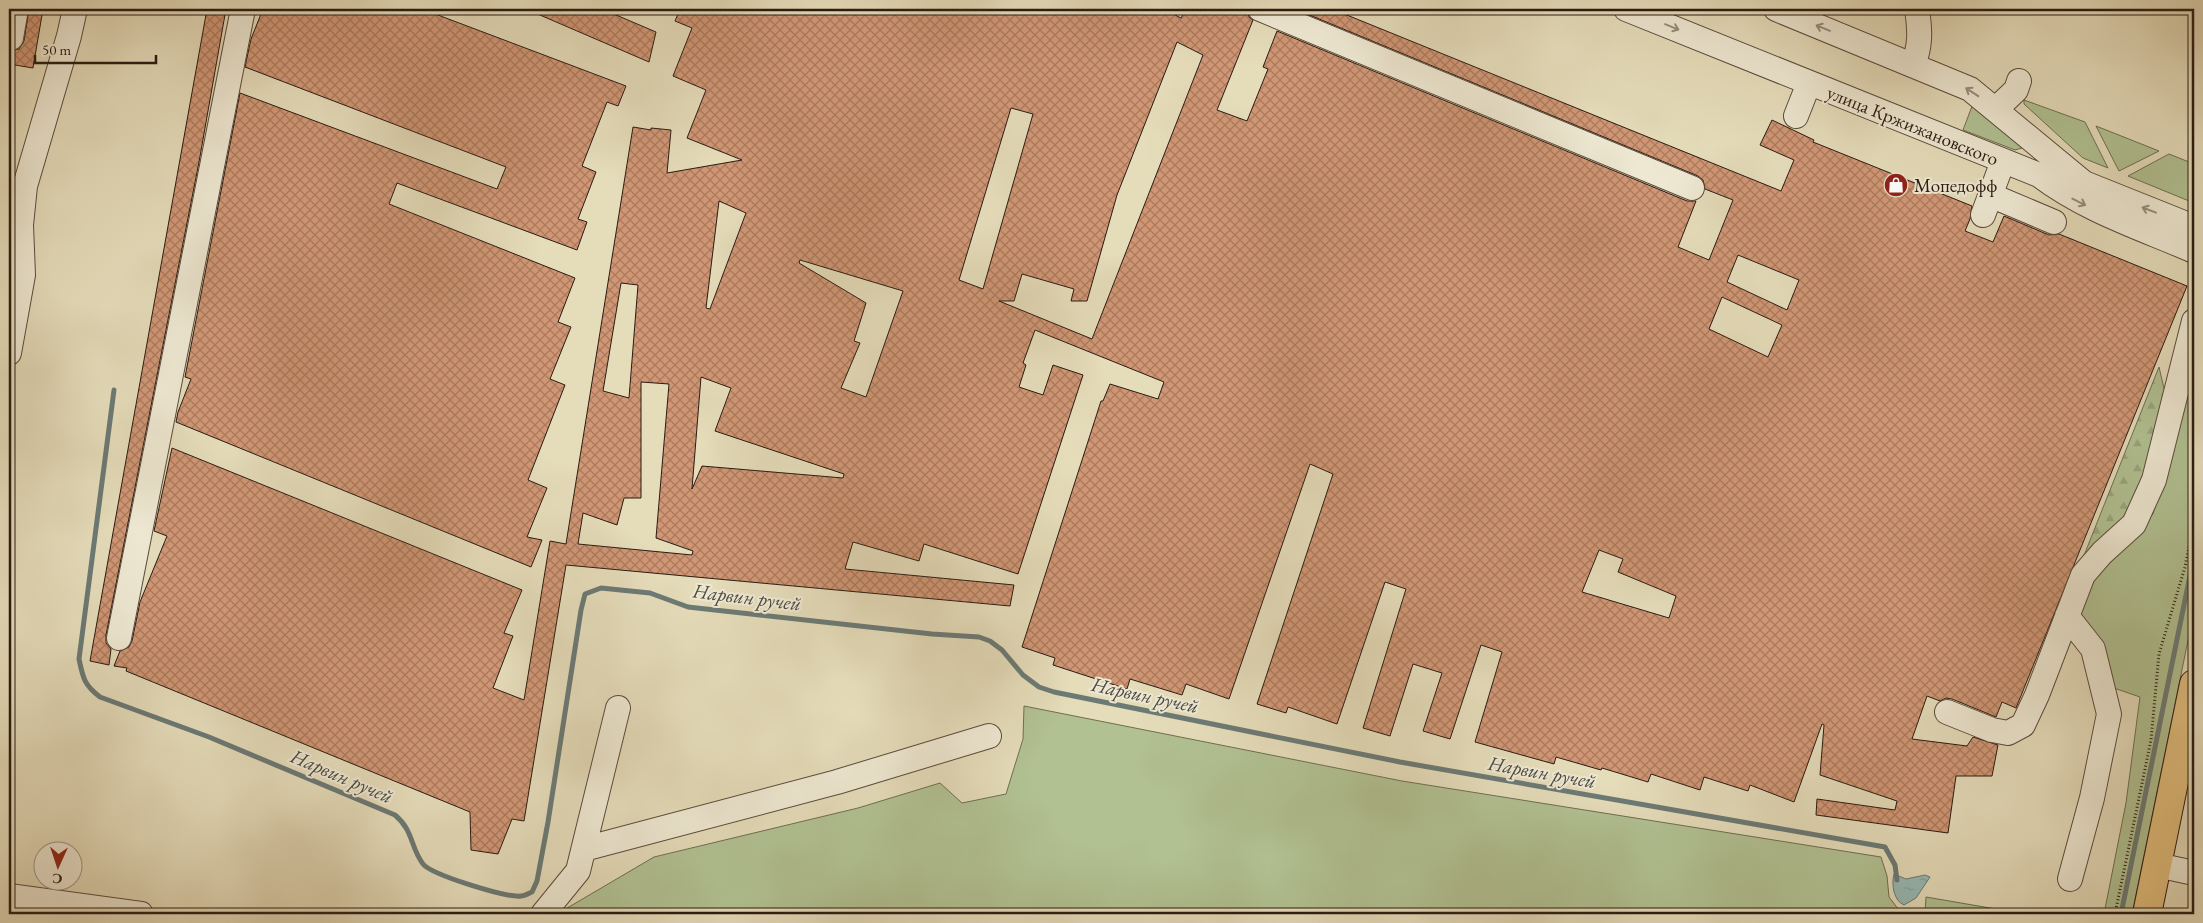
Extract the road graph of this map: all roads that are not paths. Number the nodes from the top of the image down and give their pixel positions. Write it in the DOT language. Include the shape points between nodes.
graph roads {
  1 [pos="16,9"];
  2 [pos="75,9"];
  3 [pos="242,9"];
  4 [pos="1260,9"];
  5 [pos="1626,9"];
  6 [pos="1776,9"];
  7 [pos="1917,9"];
  8 [pos="9,37"];
  9 [pos="1913,65"];
  10 [pos="2019,81"];
  11 [pos="1809,82"];
  12 [pos="1996,109"];
  13 [pos="1796,116"];
  14 [pos="2029,138"];
  15 [pos="2005,162"];
  16 [pos="2032,173"];
  17 [pos="1692,188"];
  18 [pos="2018,207"];
  19 [pos="2054,222"];
  20 [pos="2194,228"];
  21 [pos="2194,251"];
  22 [pos="2194,321"];
  23 [pos="9,353"];
  24 [pos="2067,616"];
  25 [pos="119,638"];
  26 [pos="2194,684"];
  27 [pos="618,708"];
  28 [pos="1947,712"];
  29 [pos="988,736"];
  30 [pos="584,849"];
  31 [pos="2157,865"];
  32 [pos="2194,873"];
  33 [pos="2070,879"];
  34 [pos="9,896"];
  35 [pos="141,914"];
  36 [pos="543,914"];
  37 [pos="2147,914"];
  1 -- 8 [label="street"];
  2 -- 23 [label="street" via="25,186 21,225 23,275"];
  3 -- 25 [label="street"];
  4 -- 17 [label="street"];
  5 -- 11 [label="street, улица Кржижановского, one-way"];
  9 -- 6 [label="street, улица Кржижановского, one-way"];
  7 -- 9 [label="street" via="1921,36"];
  12 -- 9 [label="street, улица Кржижановского, one-way" via="1970,89"];
  10 -- 12 [label="street" via="2016,90"];
  11 -- 13 [label="street"];
  11 -- 15 [label="street, улица Кржижановского"];
  12 -- 14 [label="street, улица Кржижановского"];
  14 -- 15 [label="street" via="2024,155"];
  20 -- 14 [label="street, улица Кржижановского, one-way" via="2094,188"];
  15 -- 16 [label="street, улица Кржижановского"];
  15 -- 18 [label="street" via="1986,205"];
  16 -- 18 [label="street"];
  16 -- 21 [label="street, улица Кржижановского, one-way" via="2087,206"];
  18 -- 19 [label="street"];
  22 -- 24 [label="street" via="2154,480 2134,524 2102,553 2083,576"];
  24 -- 28 [label="street" via="2023,725 2008,733"];
  24 -- 33 [label="street" via="2093,649 2109,714 2092,798"];
  26 -- 31 [label="main road"];
  27 -- 30 [label="street"];
  29 -- 30 [label="street" via="836,782"];
  30 -- 36 [label="street" via="578,871"];
  31 -- 32 [label="street"];
  31 -- 37 [label="main road"];
  34 -- 35 [label="street"];
}
